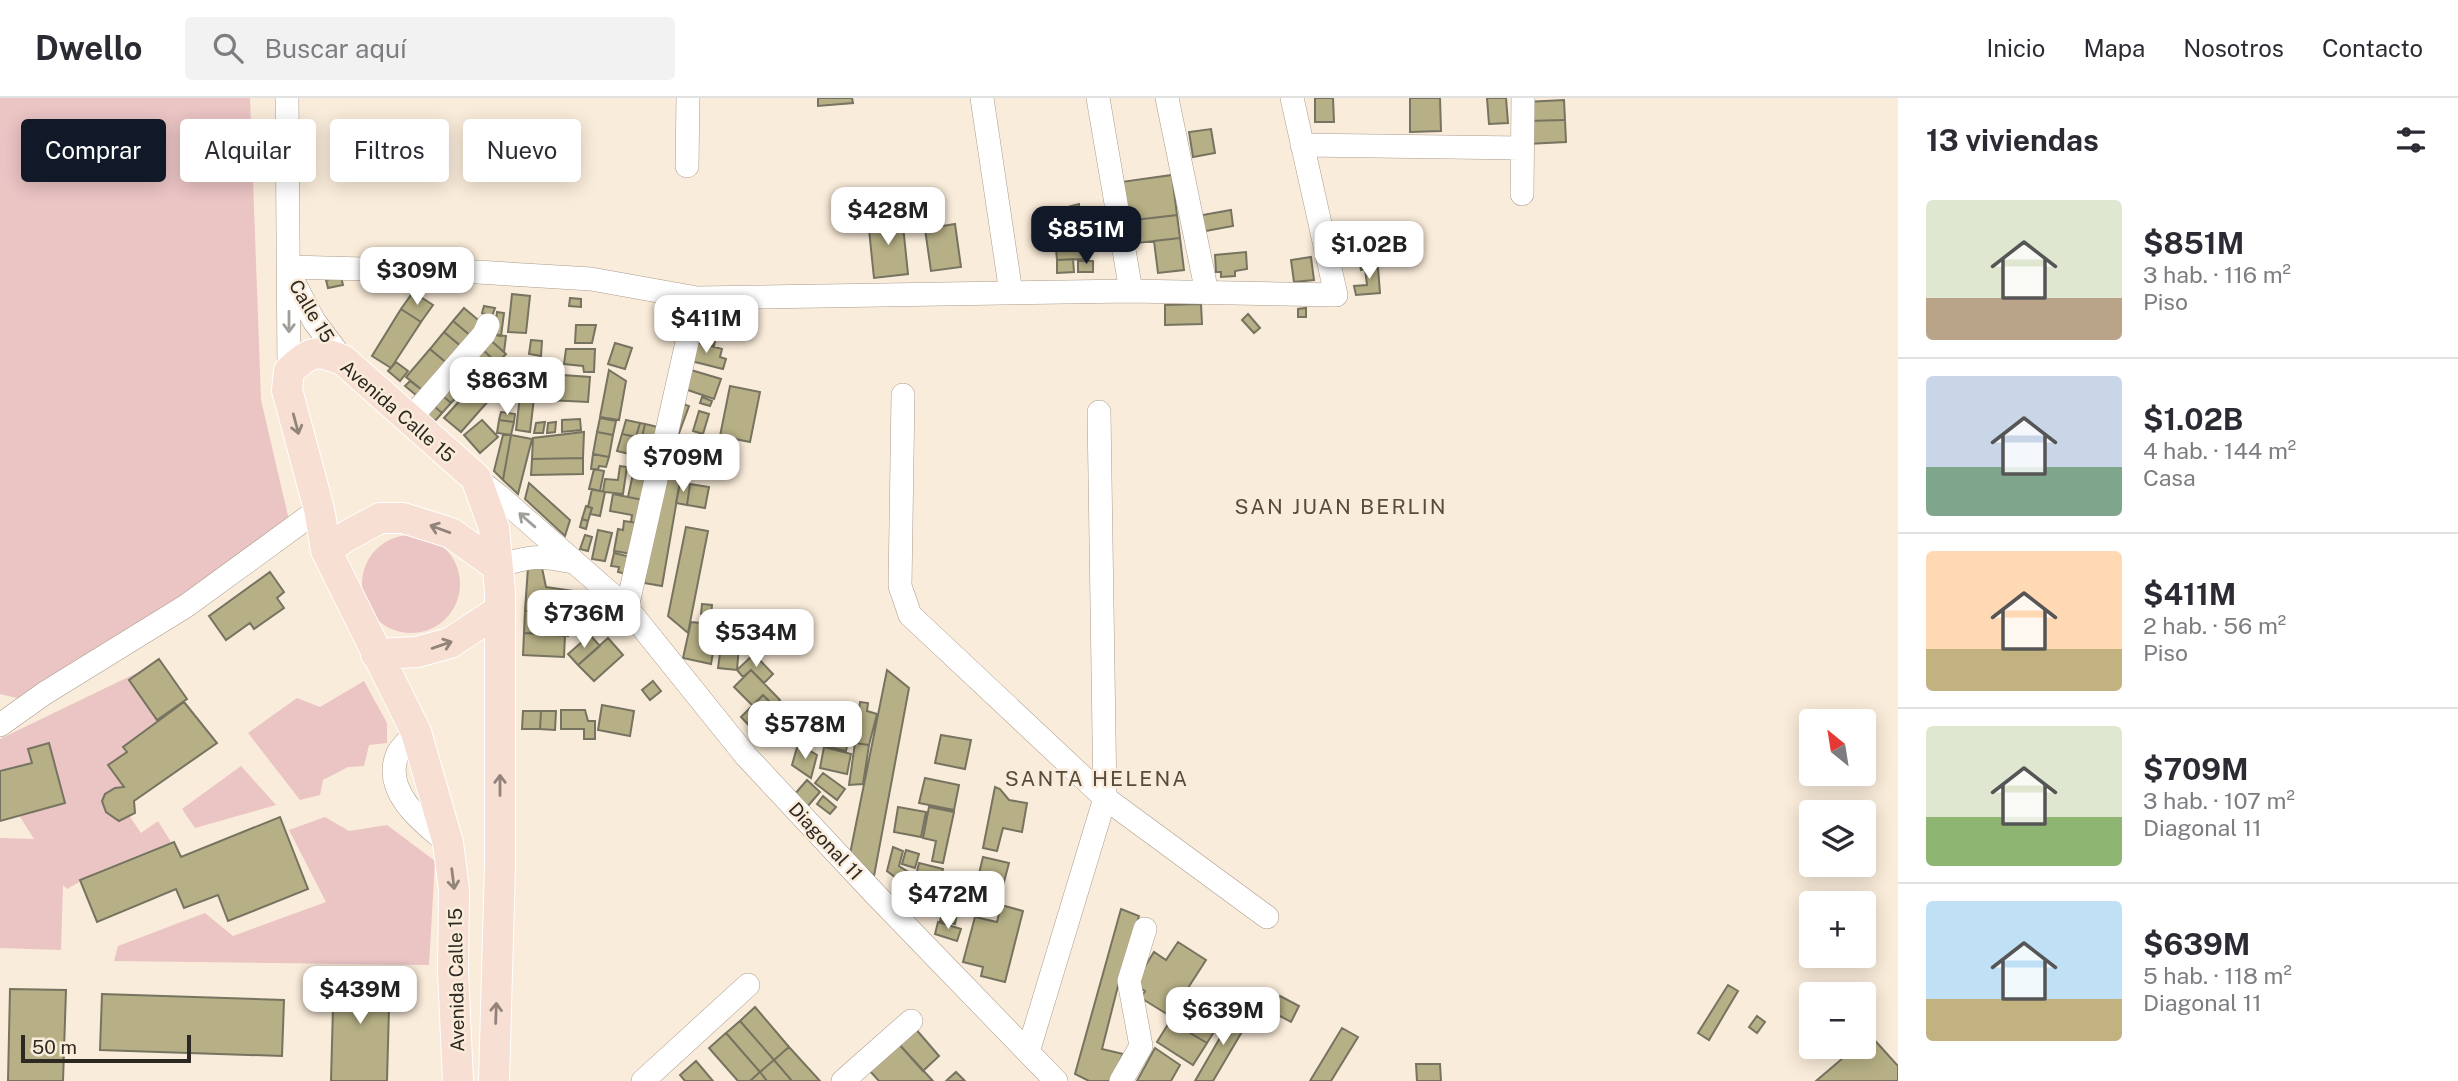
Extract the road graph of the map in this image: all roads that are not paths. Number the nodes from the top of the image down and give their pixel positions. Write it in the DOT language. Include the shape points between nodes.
graph roads {
  1 [pos="287,98"];
  2 [pos="688,98"];
  3 [pos="982,98"];
  4 [pos="1097,98"];
  5 [pos="1167,98"];
  6 [pos="1292,98"];
  7 [pos="1523,98"];
  8 [pos="1302,145"];
  9 [pos="1521,148"];
  10 [pos="687,166"];
  11 [pos="1522,194"];
  12 [pos="289,270"];
  13 [pos="1131,291"];
  14 [pos="1011,293"];
  15 [pos="1207,293"];
  16 [pos="697,298"];
  17 [pos="488,325"];
  18 [pos="343,360"];
  19 [pos="289,370"];
  20 [pos="903,396"];
  21 [pos="1099,412"];
  22 [pos="409,421"];
  23 [pos="476,478"];
  24 [pos="319,509"];
  25 [pos="326,550"];
  26 [pos="577,563"];
  27 [pos="497,566"];
  28 [pos="627,608"];
  29 [pos="500,610"];
  30 [pos="376,654"];
  31 [pos="0,725"];
  32 [pos="1105,798"];
  33 [pos="1267,918"];
  34 [pos="1145,929"];
  35 [pos="748,985"];
  36 [pos="911,1021"];
  37 [pos="1028,1052"];
  38 [pos="458,1081"];
  39 [pos="494,1081"];
  40 [pos="643,1081"];
  41 [pos="843,1081"];
  42 [pos="1056,1081"];
  43 [pos="1121,1081"];
  1 -- 12 [label="street"];
  2 -- 10 [label="street"];
  3 -- 14 [label="street"];
  4 -- 13 [label="street"];
  5 -- 15 [label="street"];
  6 -- 8 [label="street"];
  7 -- 9 [label="street"];
  8 -- 9 [label="street"];
  8 -- 15 [label="street" via="1336,295"];
  9 -- 11 [label="street"];
  12 -- 16 [label="street" via="477,272 591,279"];
  12 -- 18 [label="street, Calle 15" via="314,321"];
  12 -- 19 [label="street, Calle 15, one-way"];
  13 -- 14 [label="street"];
  13 -- 15 [label="street"];
  14 -- 16 [label="street"];
  16 -- 28 [label="street"];
  17 -- 22 [label="street"];
  18 -- 19 [label="main road, Avenida Calle 15" via="322,352 307,355"];
  18 -- 22 [label="main road, Avenida Calle 15"];
  19 -- 24 [label="main road, Avenida Calle 15, one-way" via="287,390"];
  20 -- 32 [label="street" via="900,586 910,615"];
  21 -- 32 [label="street"];
  22 -- 23 [label="main road, Avenida Calle 15"];
  26 -- 23 [label="street, Diagonal 11, one-way"];
  23 -- 27 [label="main road, Avenida Calle 15" via="494,528"];
  24 -- 25 [label="main road, Avenida Calle 15"];
  24 -- 31 [label="street" via="187,606"];
  27 -- 25 [label="main road, one-way" via="451,533 403,518 380,518"];
  25 -- 30 [label="main road, Avenida Calle 15"];
  26 -- 27 [label="street" via="544,556"];
  26 -- 28 [label="street, Diagonal 11"];
  27 -- 29 [label="main road, Avenida Calle 15"];
  28 -- 37 [label="street, Diagonal 11" via="747,756"];
  30 -- 29 [label="main road, one-way" via="417,652 450,643"];
  39 -- 29 [label="main road, Avenida Calle 15, one-way"];
  30 -- 38 [label="main road, Avenida Calle 15, one-way" via="416,732 448,843 454,890"];
  32 -- 33 [label="street"];
  32 -- 37 [label="street"];
  34 -- 43 [label="street" via="1129,981 1141,1046"];
  35 -- 40 [label="street"];
  36 -- 41 [label="street"];
  37 -- 42 [label="street, Diagonal 11"];
}
